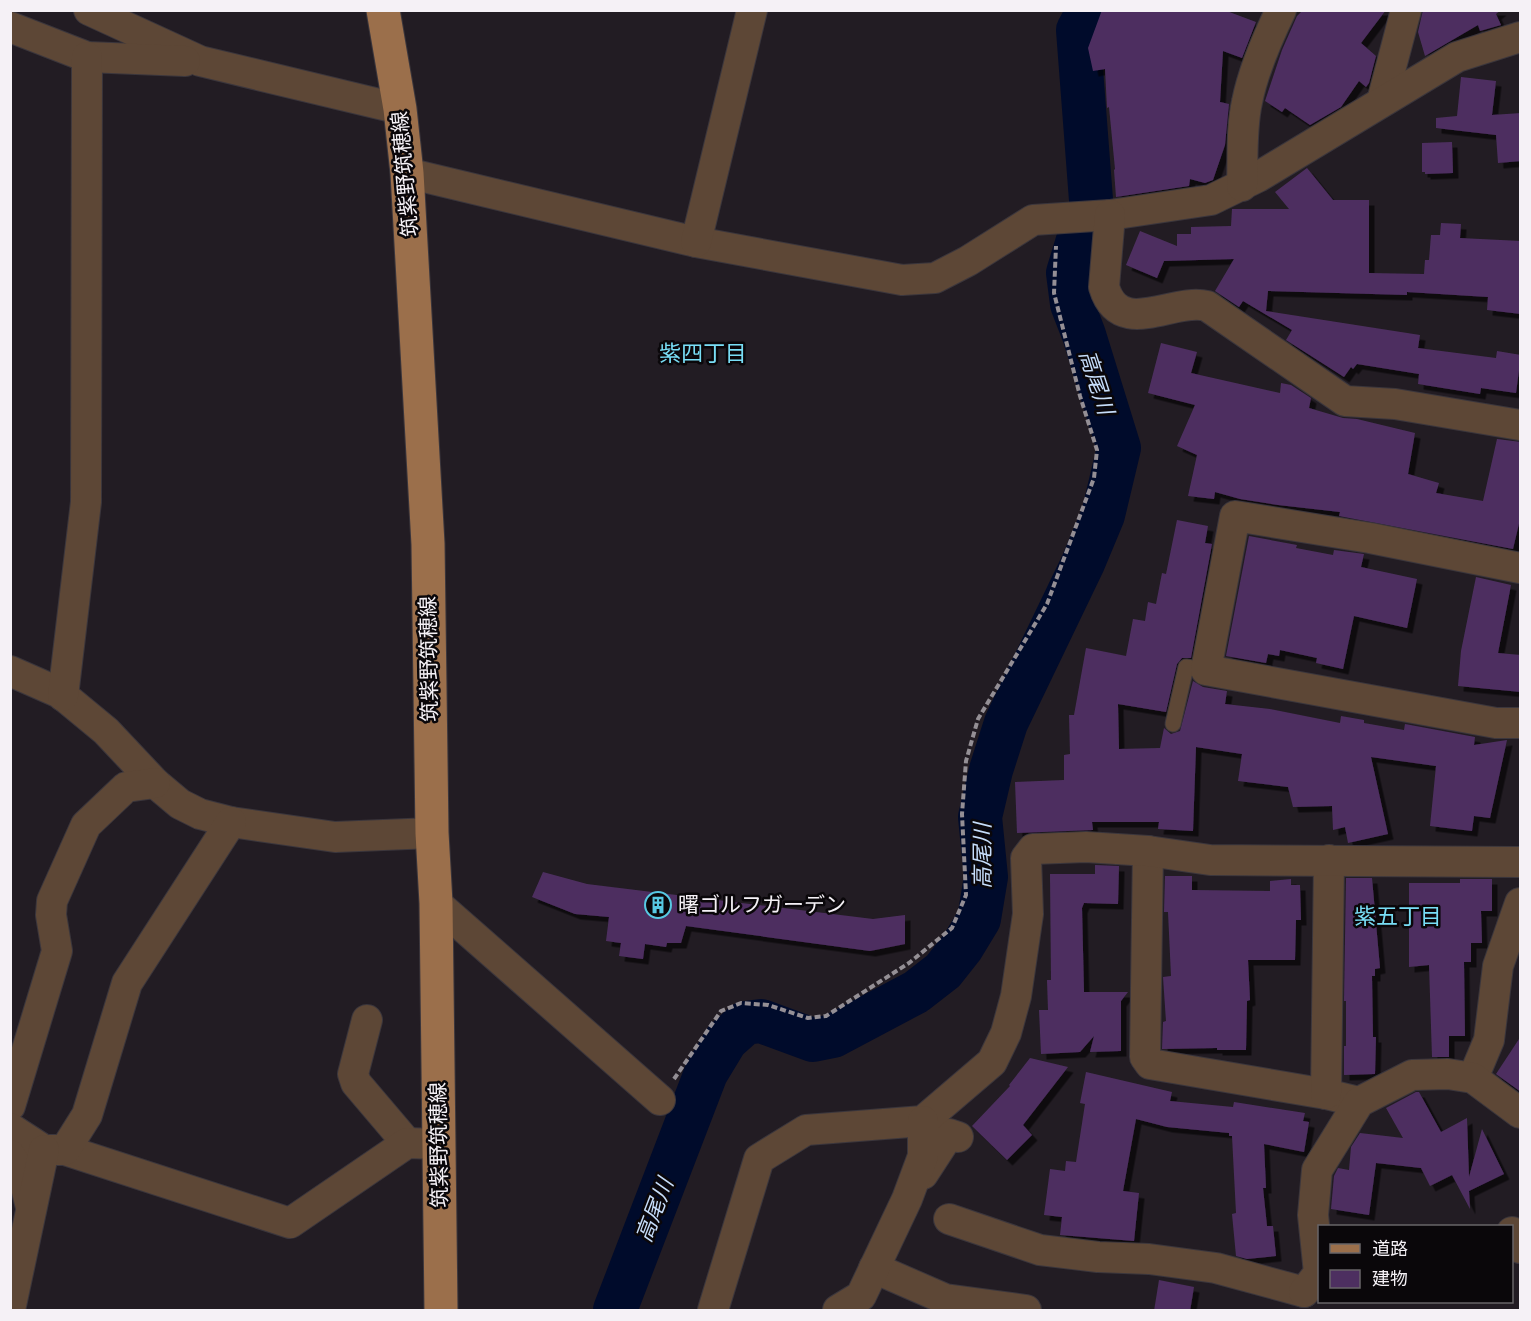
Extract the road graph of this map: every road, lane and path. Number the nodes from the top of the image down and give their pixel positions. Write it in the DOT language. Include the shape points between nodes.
graph roads {
  1 [pos="89,10"];
  2 [pos="383,10"];
  3 [pos="752,10"];
  4 [pos="1281,10"];
  5 [pos="1406,10"];
  6 [pos="10,27"];
  7 [pos="1521,37"];
  8 [pos="87,57"];
  9 [pos="200,61"];
  10 [pos="1382,101"];
  11 [pos="400,109"];
  12 [pos="407,173"];
  13 [pos="1242,186"];
  14 [pos="1110,214"];
  15 [pos="1057,218"];
  16 [pos="696,242"];
  17 [pos="1521,425"];
  18 [pos="1521,568"];
  19 [pos="1206,670"];
  20 [pos="10,671"];
  21 [pos="63,696"];
  22 [pos="1521,723"];
  23 [pos="1173,724"];
  24 [pos="154,783"];
  25 [pos="231,822"];
  26 [pos="432,833"];
  27 [pos="1148,851"];
  28 [pos="1329,861"];
  29 [pos="1521,862"];
  30 [pos="436,903"];
  31 [pos="1521,903"];
  32 [pos="368,1020"];
  33 [pos="1473,1078"];
  34 [pos="1326,1094"];
  35 [pos="660,1100"];
  36 [pos="1359,1102"];
  37 [pos="10,1106"];
  38 [pos="1521,1113"];
  39 [pos="923,1121"];
  40 [pos="10,1128"];
  41 [pos="958,1137"];
  42 [pos="423,1143"];
  43 [pos="54,1150"];
  44 [pos="10,1155"];
  45 [pos="907,1199"];
  46 [pos="32,1208"];
  47 [pos="949,1219"];
  48 [pos="1513,1234"];
  49 [pos="1521,1248"];
  50 [pos="1318,1263"];
  51 [pos="874,1268"];
  52 [pos="1318,1275"];
  53 [pos="1306,1302"];
  54 [pos="10,1310"];
  55 [pos="1026,1310"];
  56 [pos="441,1311"];
  57 [pos="713,1311"];
  58 [pos="838,1311"];
  1 -- 9 [label="street"];
  2 -- 11 [label="main road, 筑紫野筑穂線"];
  3 -- 16 [label="street"];
  4 -- 13 [label="street" via="1247,102"];
  5 -- 10 [label="street"];
  6 -- 8 [label="street"];
  7 -- 10 [label="street" via="1457,57"];
  8 -- 9 [label="street"];
  8 -- 21 [label="street" via="87,502"];
  9 -- 11 [label="street"];
  10 -- 13 [label="street"];
  11 -- 12 [label="main road, 筑紫野筑穂線"];
  12 -- 16 [label="street"];
  12 -- 26 [label="main road, 筑紫野筑穂線" via="428,544"];
  13 -- 14 [label="street" via="1211,200"];
  14 -- 15 [label="street"];
  14 -- 17 [label="street" via="1104,287 1116,308 1144,314 1196,304 1207,306 1345,401 1395,404"];
  15 -- 16 [label="street" via="1034,220 935,278 902,280"];
  15 -- 35 [label="path" via="1054,293 1097,450 1094,478 1047,604 978,719 966,760 962,814 966,895 956,920 952,928 909,963 826,1017 808,1018 768,1005 741,1004 721,1011"];
  18 -- 19 [label="street" via="1235,516"];
  19 -- 22 [label="street" via="1496,723"];
  19 -- 23 [label="lane" via="1186,667"];
  20 -- 21 [label="street"];
  21 -- 24 [label="street" via="106,731"];
  24 -- 25 [label="street" via="180,804"];
  24 -- 37 [label="street" via="126,787 86,825 52,901 57,951"];
  25 -- 26 [label="street" via="335,837"];
  25 -- 43 [label="street" via="127,983 87,1115"];
  26 -- 30 [label="main road, 筑紫野筑穂線"];
  27 -- 28 [label="street" via="1210,860"];
  27 -- 34 [label="street" via="1145,1057 1150,1064"];
  27 -- 39 [label="street" via="1033,849 1026,858 1028,914 1016,996 1006,1033 992,1062"];
  28 -- 29 [label="street"];
  28 -- 34 [label="street"];
  30 -- 35 [label="street"];
  30 -- 42 [label="main road, 筑紫野筑穂線"];
  31 -- 33 [label="street" via="1498,966 1489,1040"];
  32 -- 42 [label="street" via="353,1074 356,1083"];
  33 -- 36 [label="street" via="1412,1075"];
  33 -- 38 [label="street"];
  34 -- 36 [label="street"];
  36 -- 50 [label="street" via="1317,1170 1313,1215"];
  39 -- 45 [label="street" via="923,1156"];
  39 -- 57 [label="street" via="806,1130 759,1160"];
  40 -- 43 [label="street"];
  41 -- 45 [label="street" via="949,1134"];
  42 -- 43 [label="street" via="290,1223"];
  42 -- 56 [label="main road, 筑紫野筑穂線"];
  43 -- 46 [label="street"];
  44 -- 46 [label="street" via="24,1179"];
  45 -- 51 [label="street"];
  46 -- 54 [label="street"];
  47 -- 53 [label="street" via="1040,1250 1216,1268"];
  48 -- 49 [label="street"];
  51 -- 55 [label="street" via="945,1299"];
  51 -- 58 [label="street" via="861,1296"];
  52 -- 53 [label="street"];
}
